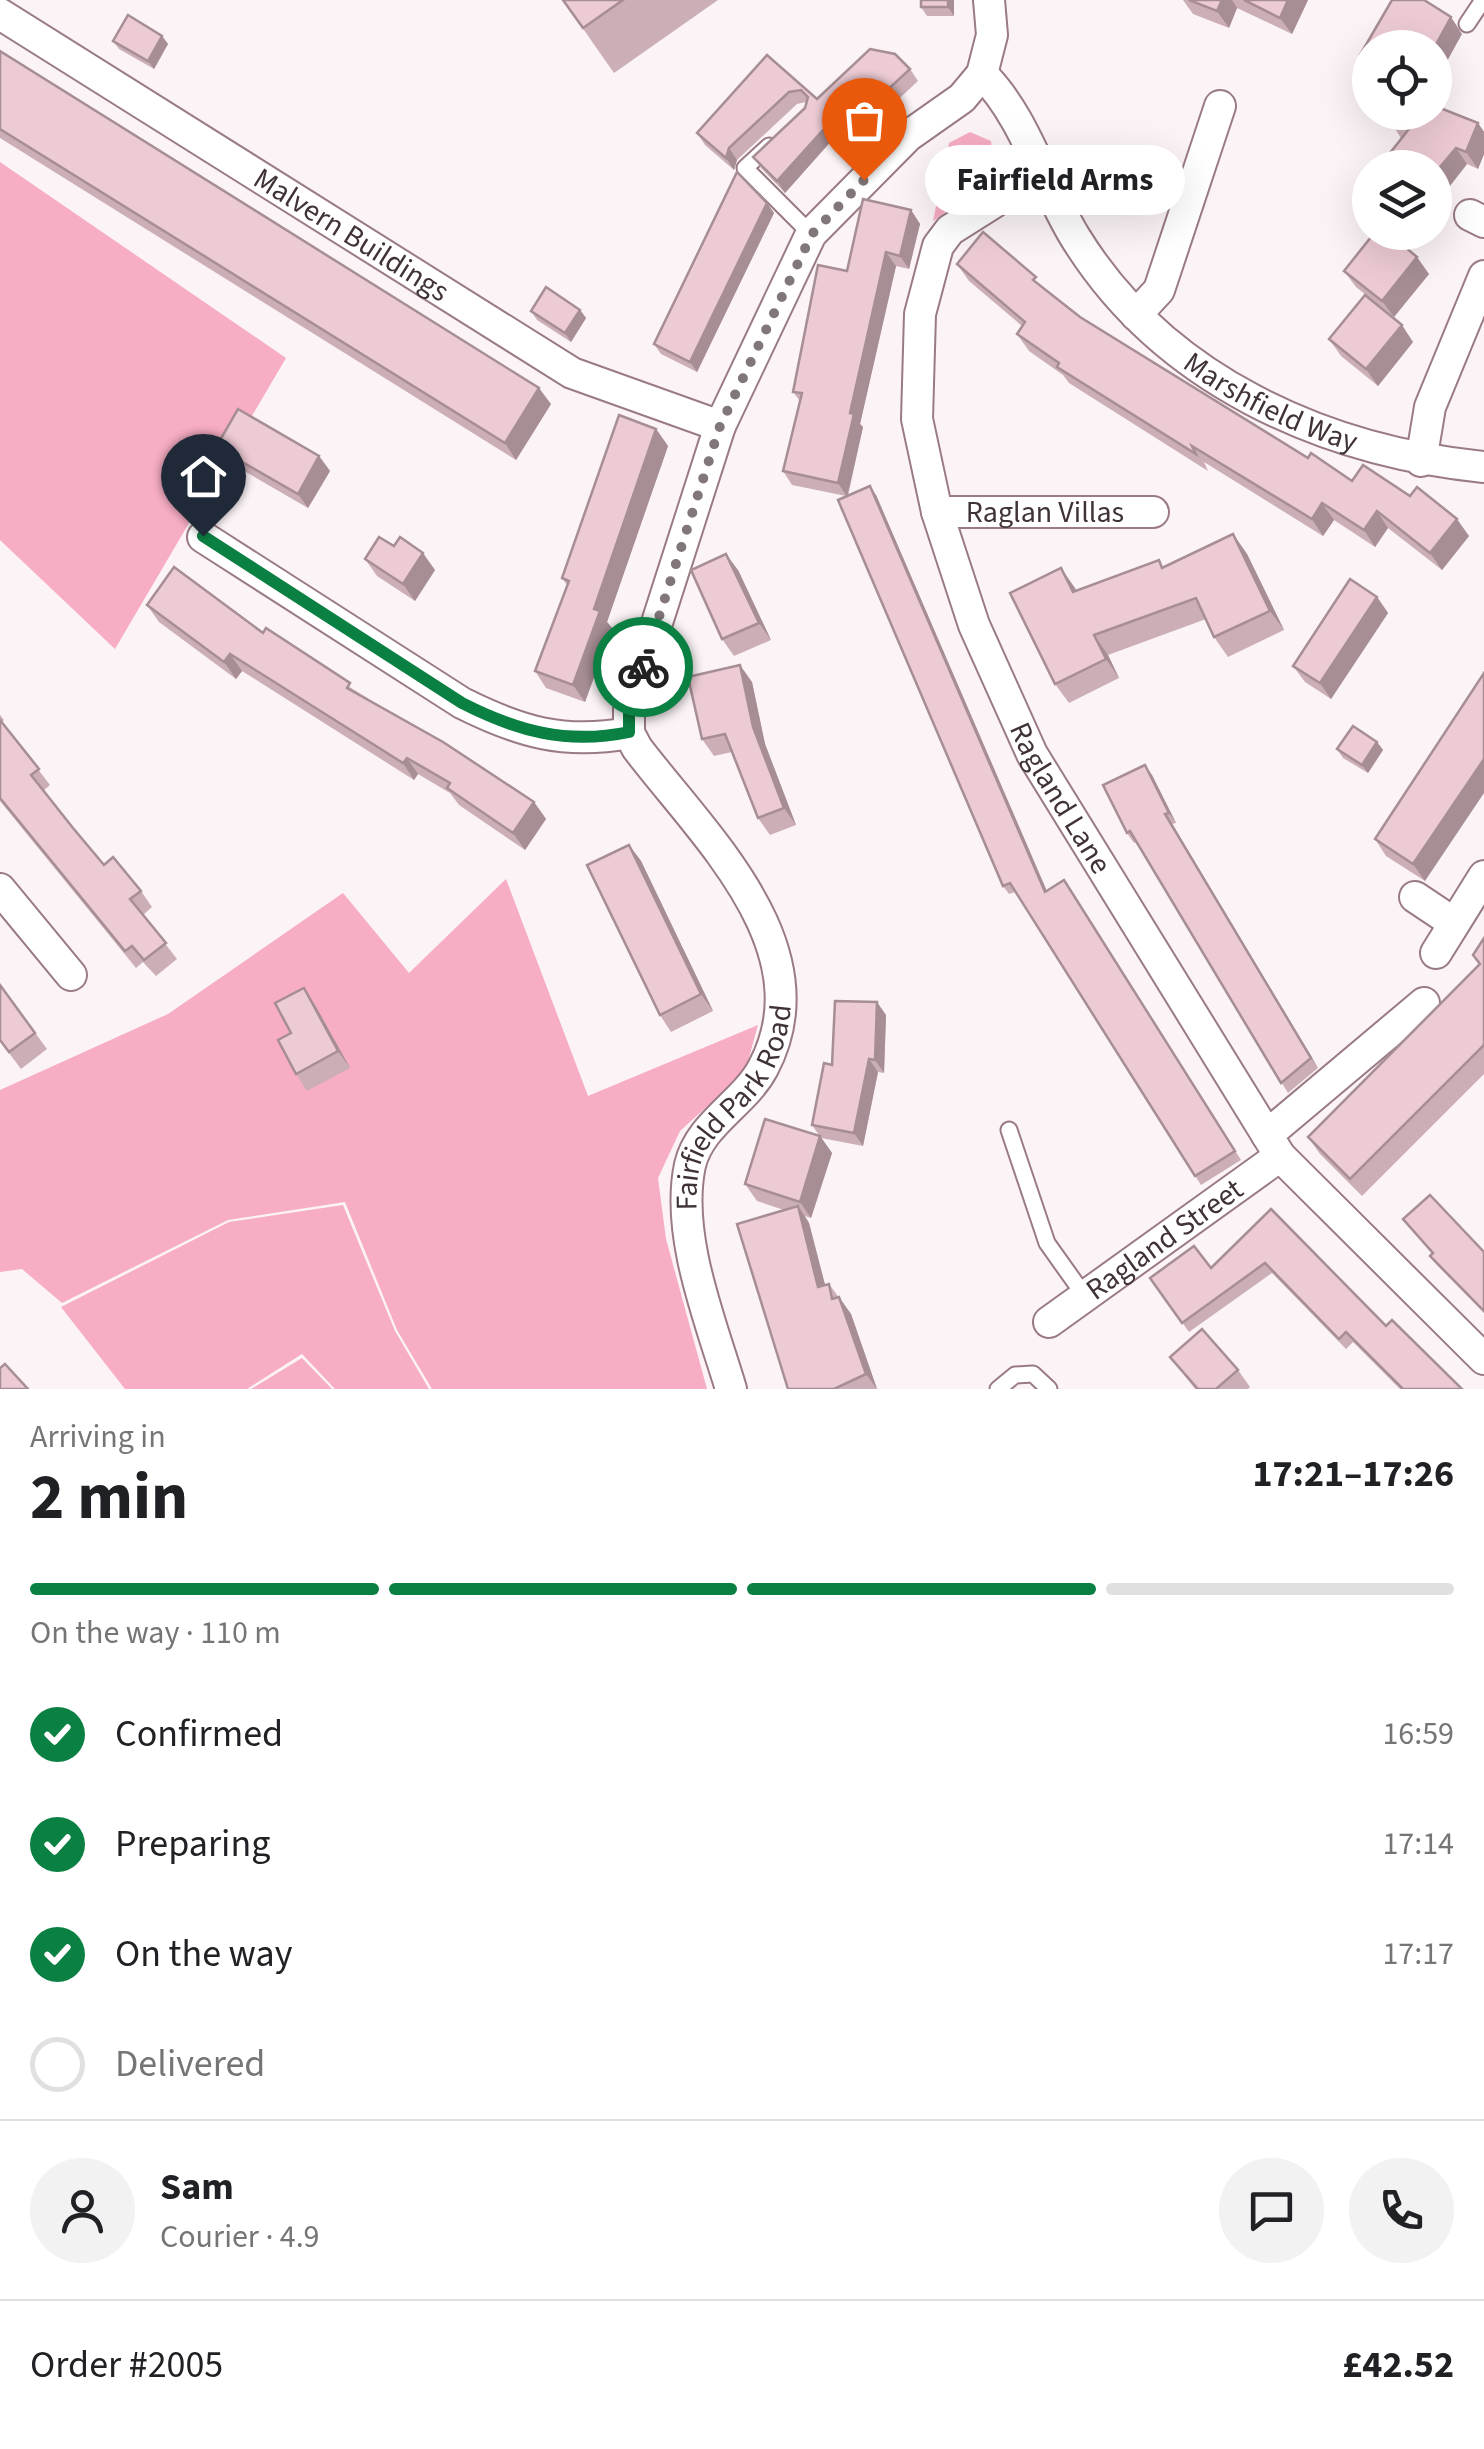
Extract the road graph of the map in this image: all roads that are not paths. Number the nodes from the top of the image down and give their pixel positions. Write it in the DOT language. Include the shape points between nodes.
graph roads {
  1 [pos="989,0"];
  2 [pos="1483,0"];
  3 [pos="0,14"];
  4 [pos="1467,24"];
  5 [pos="982,74"];
  6 [pos="1220,106"];
  7 [pos="781,134"];
  8 [pos="1040,174"];
  9 [pos="812,234"];
  10 [pos="1484,276"];
  11 [pos="1136,316"];
  12 [pos="720,426"];
  13 [pos="1421,460"];
  14 [pos="1484,466"];
  15 [pos="937,512"];
  16 [pos="1154,512"];
  17 [pos="203,536"];
  18 [pos="629,732"];
  19 [pos="1484,876"];
  20 [pos="0,890"];
  21 [pos="1415,897"];
  22 [pos="1454,924"];
  23 [pos="1436,953"];
  24 [pos="72,975"];
  25 [pos="1424,1003"];
  26 [pos="1009,1130"];
  27 [pos="1273,1145"];
  28 [pos="1084,1295"];
  29 [pos="1049,1322"];
  30 [pos="1484,1359"];
  31 [pos="730,1389"];
  32 [pos="998,1389"];
  33 [pos="1049,1389"];
  1 -- 5 [label="street" via="991,45"];
  2 -- 4 [label="lane"];
  3 -- 12 [label="street, Malvern Buildings" via="572,373"];
  5 -- 8 [label="street, Marshfield Way" via="1003,94"];
  5 -- 9 [label="street" via="962,98 908,136"];
  6 -- 11 [label="street" via="1160,290"];
  7 -- 9 [label="lane" via="745,168"];
  8 -- 11 [label="street, Marshfield Way" via="1078,243"];
  8 -- 15 [label="street, Ragland Lane" via="972,211 938,246 920,314 917,419"];
  9 -- 12 [label="street"];
  10 -- 13 [label="street" via="1430,407"];
  11 -- 13 [label="street, Marshfield Way" via="1220,383 1268,410 1339,439"];
  12 -- 18 [label="street" via="629,710"];
  13 -- 14 [label="street, Marshfield Way"];
  15 -- 16 [label="street, Raglan Villas"];
  15 -- 27 [label="street, Ragland Lane" via="1009,711"];
  17 -- 18 [label="street" via="505,725 588,740"];
  18 -- 31 [label="street, Fairfield Park Road" via="744,888 777,965 778,1024 762,1070 706,1132 687,1187 693,1249"];
  19 -- 22 [label="street"];
  20 -- 24 [label="street"];
  21 -- 22 [label="street"];
  22 -- 23 [label="street"];
  25 -- 27 [label="street, Ragland Street"];
  26 -- 28 [label="lane" via="1047,1244"];
  27 -- 28 [label="street, Ragland Street"];
  27 -- 30 [label="street, Ragland Lane"];
  28 -- 29 [label="street, Ragland Street"];
  32 -- 33 [label="lane" via="1015,1375 1033,1374"];
}
